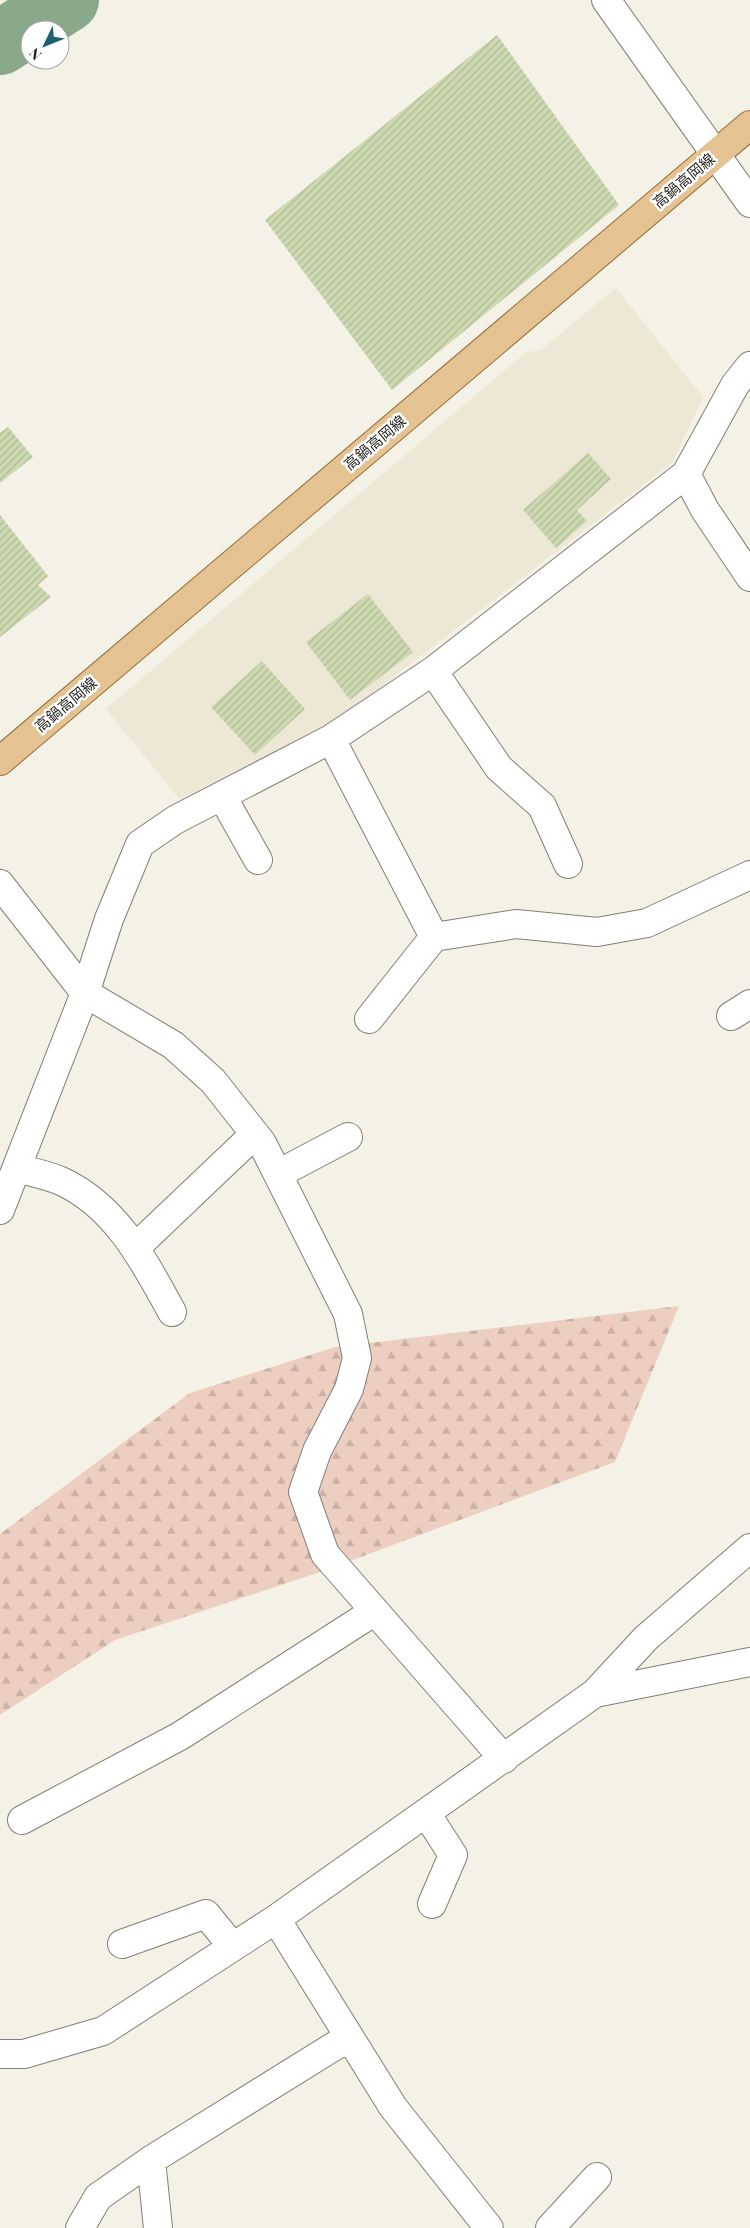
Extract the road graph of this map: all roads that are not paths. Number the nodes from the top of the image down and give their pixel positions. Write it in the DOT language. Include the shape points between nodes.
graph roads {
  1 [pos="606,0"];
  2 [pos="750,125"];
  3 [pos="716,154"];
  4 [pos="750,203"];
  5 [pos="750,366"];
  6 [pos="686,474"];
  7 [pos="741,547"];
  8 [pos="750,577"];
  9 [pos="433,671"];
  10 [pos="331,739"];
  11 [pos="0,761"];
  12 [pos="222,796"];
  13 [pos="258,860"];
  14 [pos="568,864"];
  15 [pos="750,875"];
  16 [pos="0,884"];
  17 [pos="434,937"];
  18 [pos="86,993"];
  19 [pos="369,1019"];
  20 [pos="255,1134"];
  21 [pos="348,1137"];
  22 [pos="16,1168"];
  23 [pos="278,1174"];
  24 [pos="0,1210"];
  25 [pos="136,1247"];
  26 [pos="172,1312"];
  27 [pos="750,1548"];
  28 [pos="375,1611"];
  29 [pos="750,1662"];
  30 [pos="595,1693"];
  31 [pos="504,1759"];
  32 [pos="426,1813"];
  33 [pos="22,1820"];
  34 [pos="432,1904"];
  35 [pos="276,1920"];
  36 [pos="122,1944"];
  37 [pos="234,1947"];
  38 [pos="349,2037"];
  39 [pos="0,2054"];
  40 [pos="150,2160"];
  41 [pos="597,2177"];
  42 [pos="80,2228"];
  43 [pos="158,2228"];
  44 [pos="489,2228"];
  45 [pos="550,2228"];
  1 -- 3 [label="street"];
  2 -- 3 [label="main road, 高鍋高岡線"];
  3 -- 4 [label="street"];
  3 -- 11 [label="main road, 高鍋高岡線"];
  5 -- 6 [label="street" via="735,384"];
  6 -- 7 [label="street" via="705,510"];
  6 -- 9 [label="street"];
  7 -- 8 [label="street"];
  9 -- 10 [label="street"];
  9 -- 14 [label="street" via="499,768 542,806"];
  10 -- 12 [label="street"];
  10 -- 17 [label="street"];
  12 -- 13 [label="street"];
  12 -- 18 [label="street" via="175,820 140,844 109,919"];
  15 -- 17 [label="street" via="639,925 597,932 516,924"];
  16 -- 18 [label="street"];
  17 -- 19 [label="street"];
  18 -- 20 [label="street" via="173,1045 213,1081"];
  18 -- 22 [label="street"];
  20 -- 23 [label="street"];
  20 -- 25 [label="street"];
  21 -- 23 [label="street"];
  22 -- 24 [label="street"];
  22 -- 25 [label="street" via="60,1181 96,1202"];
  23 -- 28 [label="street" via="348,1314 357,1358 349,1389 318,1451 303,1492 324,1554"];
  25 -- 26 [label="street"];
  27 -- 30 [label="street" via="646,1638"];
  28 -- 31 [label="street"];
  28 -- 33 [label="street" via="180,1736"];
  29 -- 30 [label="street"];
  30 -- 31 [label="street"];
  31 -- 32 [label="street"];
  32 -- 34 [label="street" via="453,1855"];
  32 -- 35 [label="street"];
  35 -- 37 [label="street"];
  35 -- 38 [label="street"];
  36 -- 37 [label="street" via="206,1914"];
  37 -- 39 [label="street" via="103,2031 24,2054"];
  38 -- 40 [label="street"];
  38 -- 44 [label="street" via="393,2107"];
  40 -- 42 [label="street" via="98,2197"];
  40 -- 43 [label="street"];
  41 -- 45 [label="street"];
}
